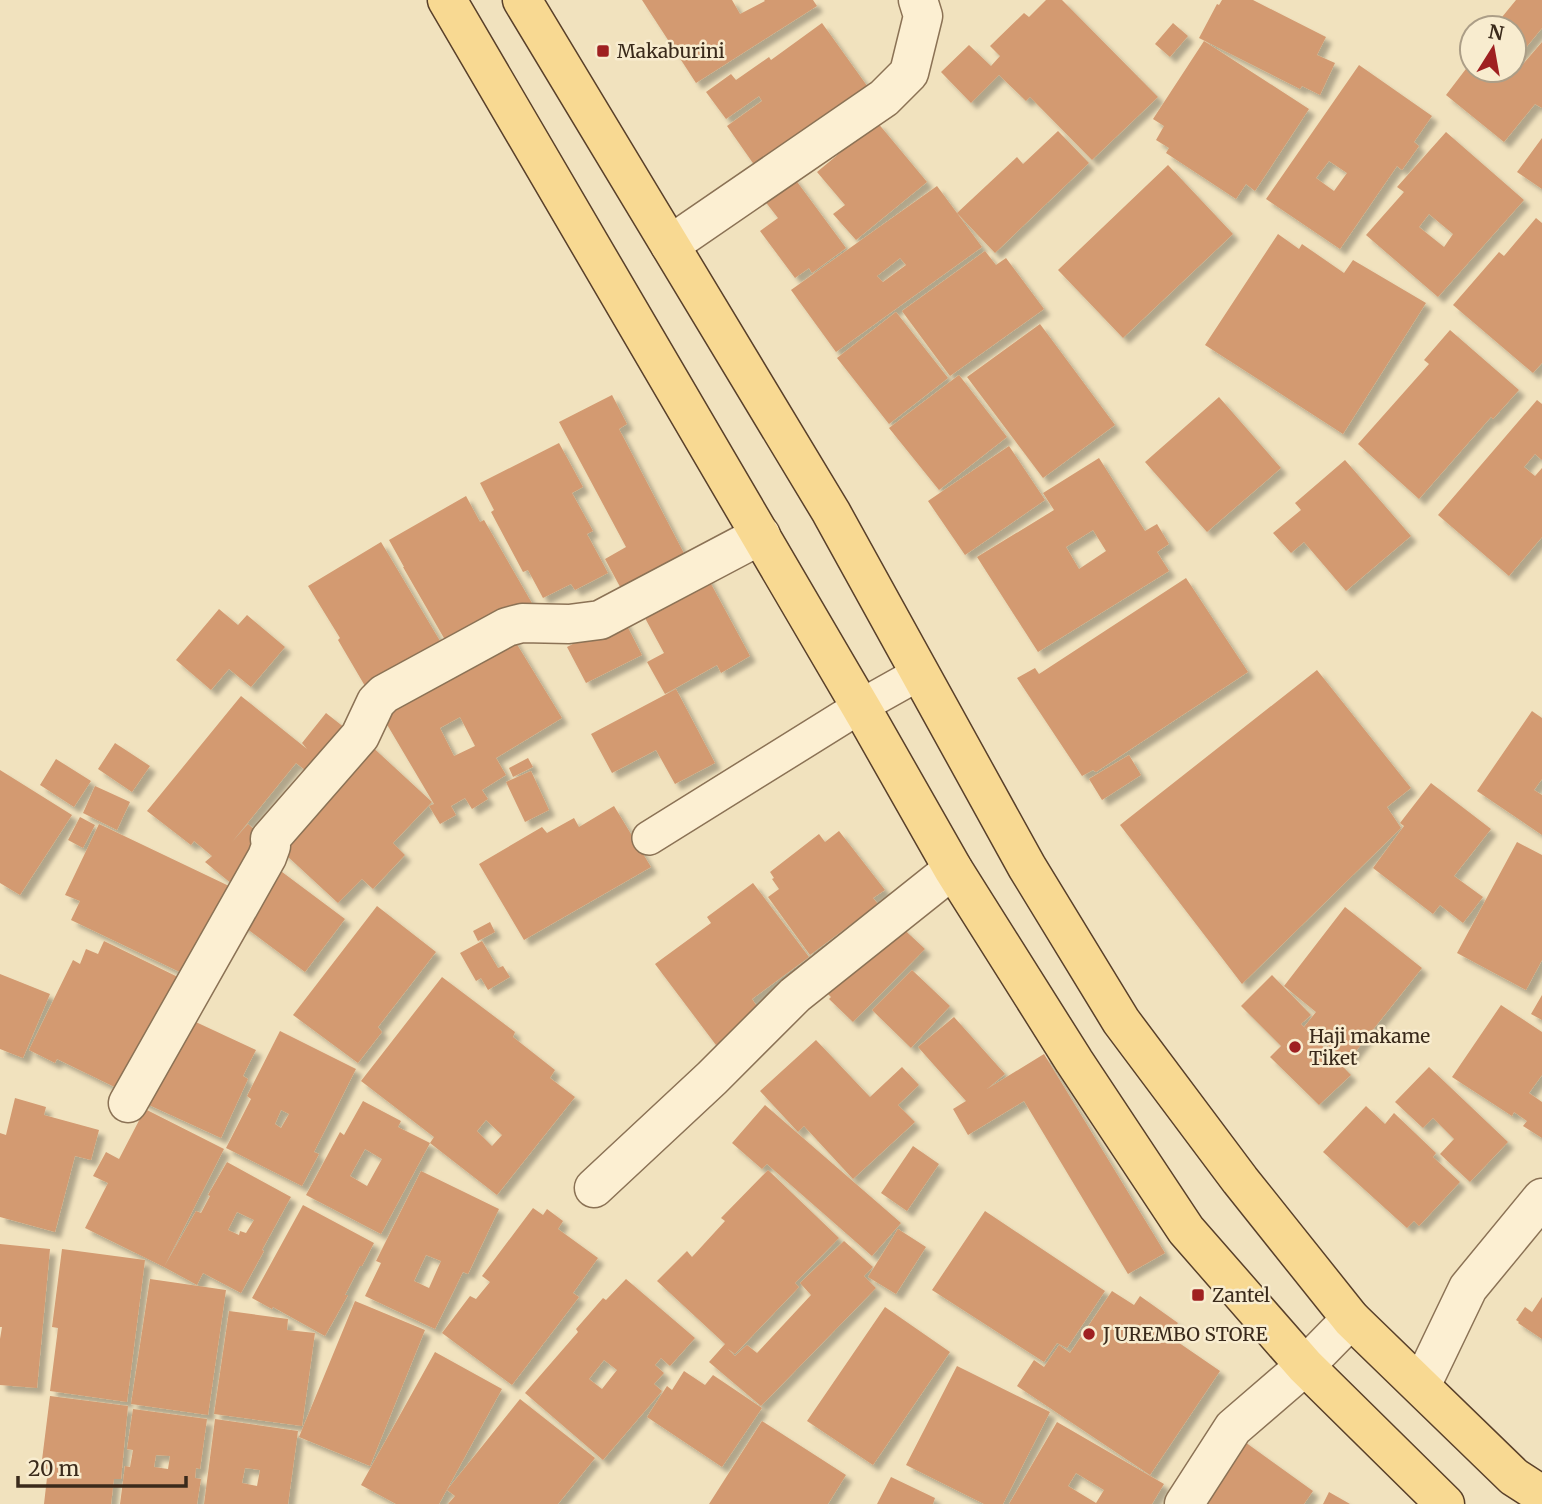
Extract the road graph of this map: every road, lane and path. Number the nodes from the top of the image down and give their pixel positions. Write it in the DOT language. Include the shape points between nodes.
graph roads {
  1 [pos="447,0"];
  2 [pos="522,0"];
  3 [pos="918,0"];
  4 [pos="670,245"];
  5 [pos="761,535"];
  6 [pos="920,673"];
  7 [pos="861,706"];
  8 [pos="649,838"];
  9 [pos="953,869"];
  10 [pos="128,1102"];
  11 [pos="594,1188"];
  12 [pos="1542,1198"];
  13 [pos="1351,1320"];
  14 [pos="1305,1366"];
  15 [pos="1421,1386"];
  16 [pos="1542,1494"];
  17 [pos="1184,1504"];
  18 [pos="1445,1504"];
  1 -- 5 [label="main road"];
  2 -- 4 [label="main road"];
  3 -- 4 [label="street" via="923,16 909,73 884,98"];
  4 -- 6 [label="main road" via="831,512"];
  5 -- 7 [label="main road"];
  5 -- 10 [label="street" via="600,620 507,627 384,694 360,736 270,839 267,858"];
  6 -- 7 [label="lane"];
  6 -- 13 [label="main road" via="1027,867 1121,1021"];
  7 -- 8 [label="lane"];
  7 -- 9 [label="main road"];
  9 -- 11 [label="street" via="795,995"];
  9 -- 14 [label="main road" via="1186,1230"];
  12 -- 15 [label="street" via="1468,1288"];
  13 -- 14 [label="street"];
  13 -- 15 [label="main road"];
  14 -- 17 [label="street" via="1233,1428"];
  14 -- 18 [label="main road"];
  15 -- 16 [label="main road" via="1514,1477"];
}
